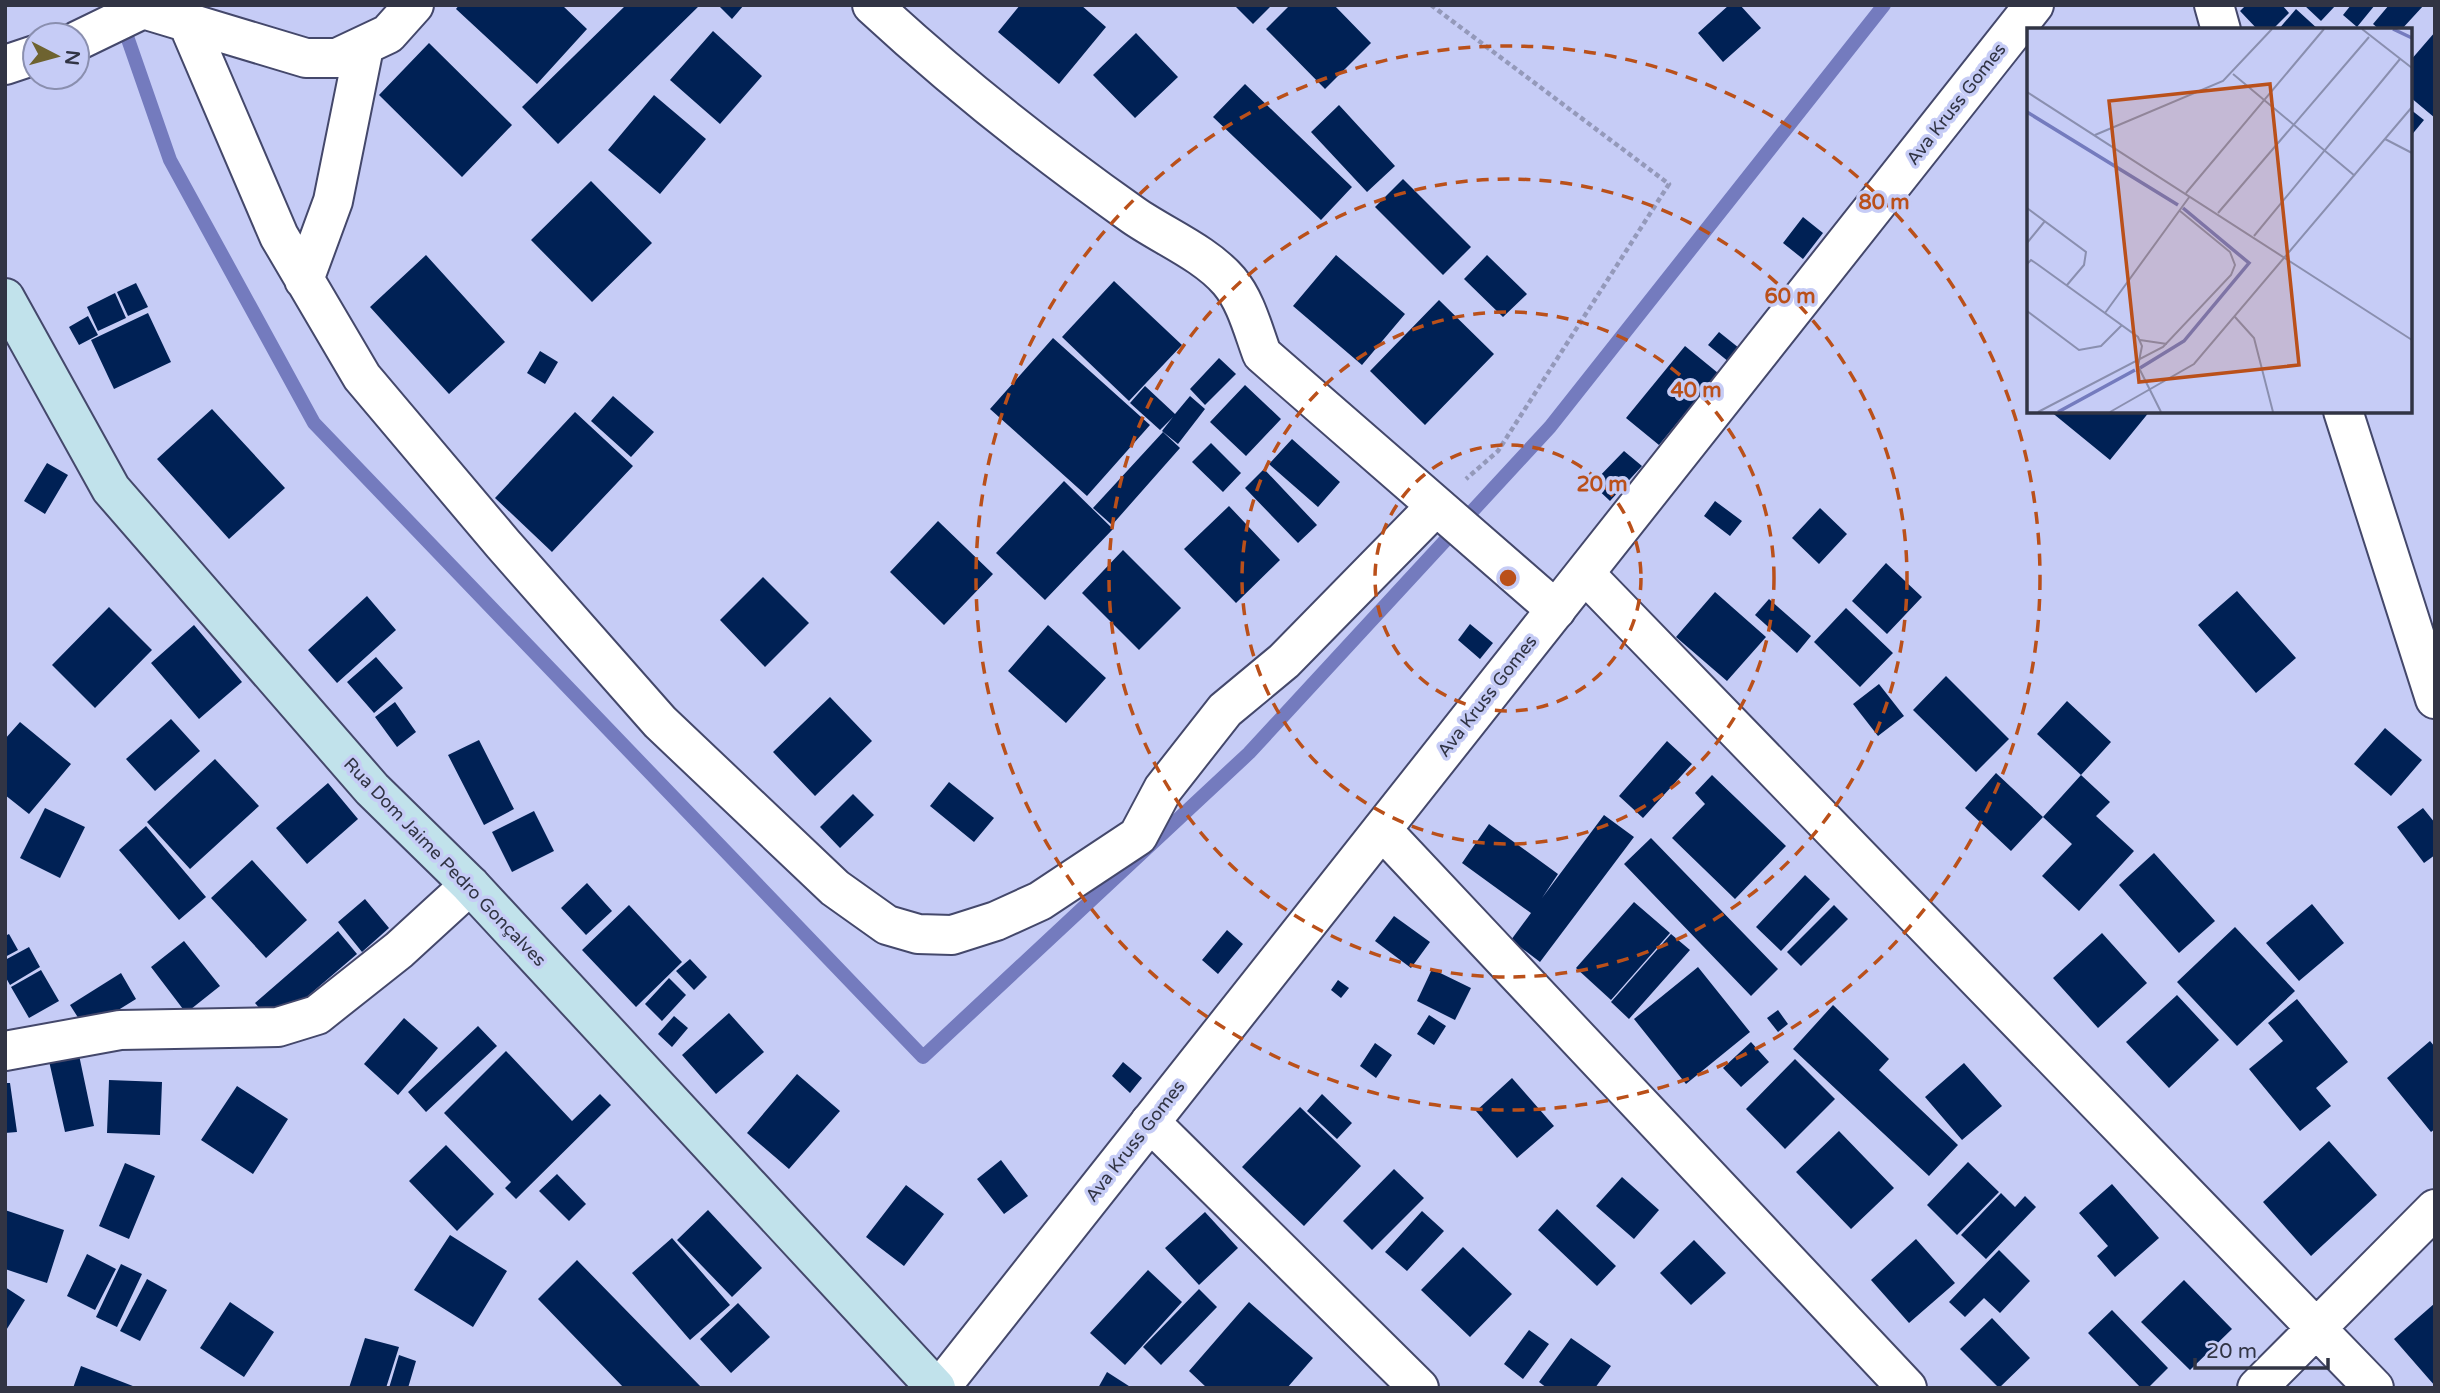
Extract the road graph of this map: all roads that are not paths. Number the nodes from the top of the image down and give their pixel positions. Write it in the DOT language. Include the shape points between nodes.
graph roads {
  1 [pos="414,5"];
  2 [pos="872,5"];
  3 [pos="2035,5"];
  4 [pos="2214,5"];
  5 [pos="169,12"];
  6 [pos="2220,28"];
  7 [pos="91,37"];
  8 [pos="364,47"];
  9 [pos="304,280"];
  10 [pos="5,298"];
  11 [pos="2344,413"];
  12 [pos="1436,506"];
  13 [pos="1584,574"];
  14 [pos="1556,610"];
  15 [pos="2435,699"];
  16 [pos="1381,830"];
  17 [pos="470,885"];
  18 [pos="5,1051"];
  19 [pos="1150,1122"];
  20 [pos="2435,1209"];
  21 [pos="2318,1328"];
  22 [pos="938,1388"];
  23 [pos="1419,1388"];
  24 [pos="1907,1388"];
  25 [pos="2257,1388"];
  26 [pos="2374,1388"];
  1 -- 8 [label="street" via="388,34"];
  2 -- 12 [label="street" via="1023,131 1132,215 1222,275 1240,300 1262,354"];
  3 -- 13 [label="street, Ava Kruss Gomes"];
  4 -- 6 [label="street"];
  5 -- 7 [label="street"];
  5 -- 8 [label="street" via="306,58 337,58"];
  5 -- 9 [label="street"];
  8 -- 9 [label="street" via="333,201"];
  9 -- 12 [label="street" via="362,377 660,722 835,888 887,925 918,934 952,935 996,921 1040,901 1138,836 1163,789 1225,710 1284,661"];
  10 -- 17 [label="main road, Rua Dom Jaime Pedro Gonçalves" via="111,489 372,789"];
  11 -- 15 [label="street"];
  12 -- 14 [label="street"];
  13 -- 14 [label="street, Ava Kruss Gomes"];
  13 -- 21 [label="street"];
  14 -- 16 [label="street, Ava Kruss Gomes"];
  16 -- 19 [label="street, Ava Kruss Gomes"];
  16 -- 24 [label="street"];
  17 -- 18 [label="street" via="399,950 317,1015 278,1027 120,1030"];
  17 -- 22 [label="main road, Rua Dom Jaime Pedro Gonçalves"];
  19 -- 22 [label="street, Ava Kruss Gomes"];
  19 -- 23 [label="street"];
  20 -- 21 [label="street"];
  21 -- 25 [label="street"];
  21 -- 26 [label="street"];
}
